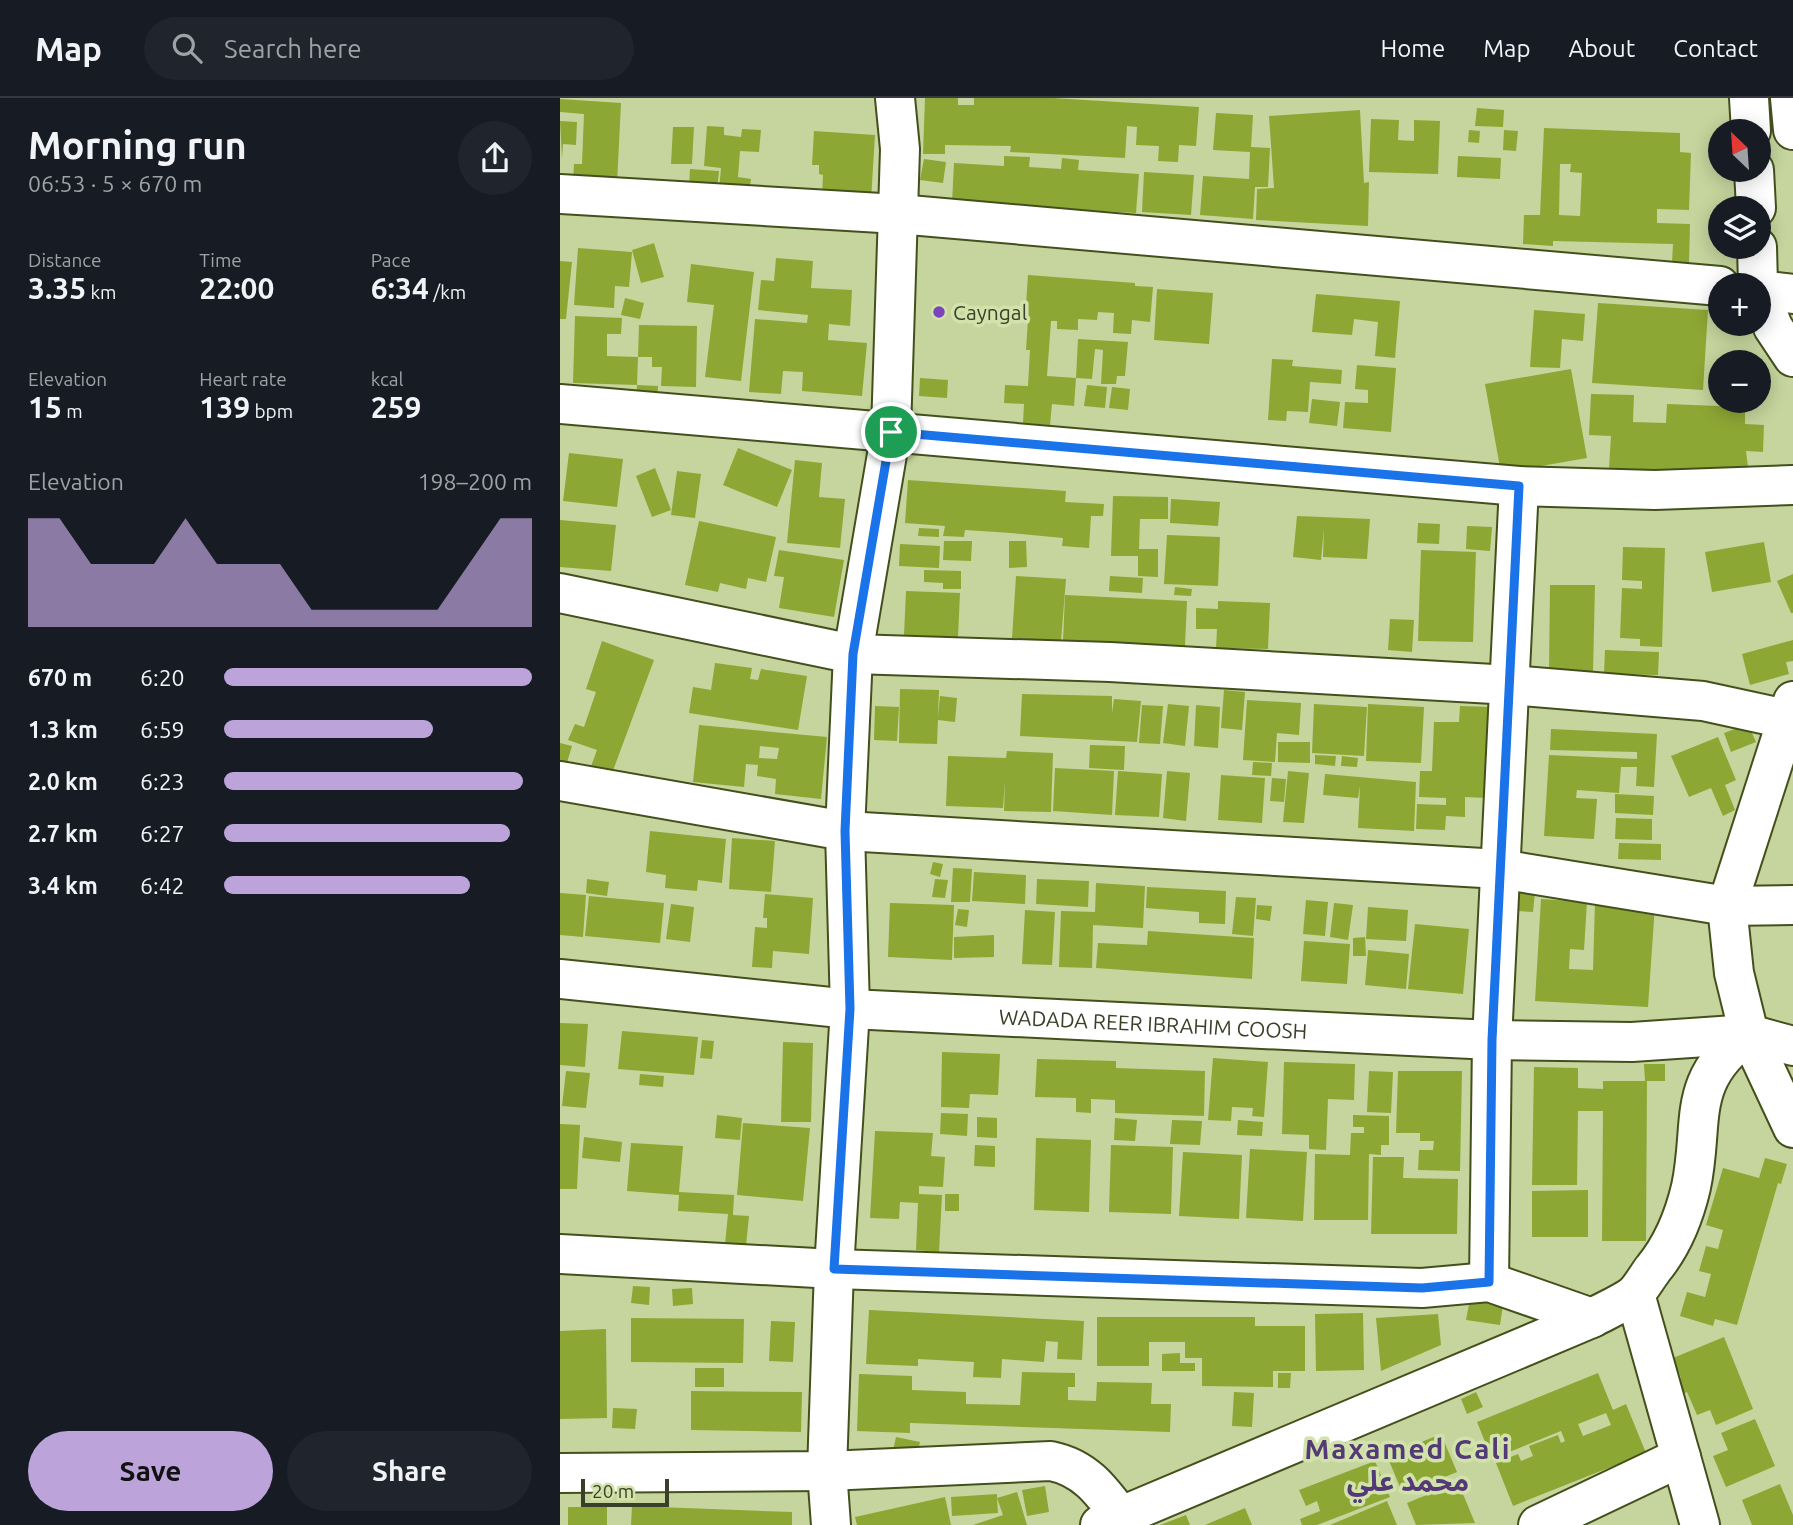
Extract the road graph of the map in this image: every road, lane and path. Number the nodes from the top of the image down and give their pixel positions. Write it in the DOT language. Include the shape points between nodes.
graph roads {
  1 [pos="895,98"];
  2 [pos="1749,98"];
  3 [pos="1790,98"];
  4 [pos="1750,119"];
  5 [pos="1793,130"];
  6 [pos="560,194"];
  7 [pos="898,214"];
  8 [pos="1708,285"];
  9 [pos="1771,291"];
  10 [pos="1793,294"];
  11 [pos="1771,322"];
  12 [pos="1793,357"];
  13 [pos="560,404"];
  14 [pos="891,432"];
  15 [pos="1793,485"];
  16 [pos="1519,486"];
  17 [pos="560,593"];
  18 [pos="853,654"];
  19 [pos="1511,685"];
  20 [pos="1789,710"];
  21 [pos="560,782"];
  22 [pos="845,831"];
  23 [pos="1500,869"];
  24 [pos="1793,905"];
  25 [pos="1727,906"];
  26 [pos="560,979"];
  27 [pos="850,1009"];
  28 [pos="1749,1034"];
  29 [pos="1492,1040"];
  30 [pos="1793,1046"];
  31 [pos="1793,1128"];
  32 [pos="560,1254"];
  33 [pos="834,1269"];
  34 [pos="1489,1282"];
  35 [pos="1634,1294"];
  36 [pos="1591,1318"];
  37 [pos="1681,1457"];
  38 [pos="827,1471"];
  39 [pos="560,1473"];
  40 [pos="1110,1521"];
  41 [pos="831,1525"];
  42 [pos="1538,1525"];
  43 [pos="1700,1525"];
  1 -- 7 [label="main road" via="900,149"];
  2 -- 4 [label="main road"];
  3 -- 5 [label="main road"];
  6 -- 7 [label="main road"];
  7 -- 8 [label="main road"];
  7 -- 14 [label="main road"];
  9 -- 10 [label="main road"];
  11 -- 12 [label="main road"];
  13 -- 14 [label="main road"];
  14 -- 16 [label="main road"];
  14 -- 18 [label="main road"];
  15 -- 16 [label="main road" via="1655,490"];
  16 -- 19 [label="main road"];
  17 -- 18 [label="main road"];
  18 -- 19 [label="main road" via="1110,662"];
  18 -- 22 [label="main road"];
  19 -- 20 [label="main road"];
  19 -- 23 [label="main road"];
  20 -- 25 [label="main road"];
  21 -- 22 [label="main road"];
  22 -- 23 [label="main road"];
  22 -- 27 [label="main road"];
  23 -- 25 [label="main road"];
  23 -- 29 [label="main road"];
  24 -- 25 [label="main road"];
  25 -- 28 [label="main road" via="1734,973"];
  26 -- 27 [label="main road, WADADA REER IBRAHIM COOSH"];
  27 -- 29 [label="main road, WADADA REER IBRAHIM COOSH"];
  27 -- 33 [label="main road"];
  28 -- 29 [label="main road, WADADA REER IBRAHIM COOSH" via="1632,1042"];
  28 -- 30 [label="main road, WADADA REER IBRAHIM COOSH"];
  28 -- 31 [label="main road"];
  28 -- 35 [label="main road" via="1726,1051 1709,1076 1699,1107 1691,1186 1679,1226 1660,1262"];
  29 -- 34 [label="main road"];
  32 -- 33 [label="main road"];
  33 -- 34 [label="main road" via="1422,1288"];
  33 -- 38 [label="main road"];
  34 -- 36 [label="main road"];
  35 -- 36 [label="main road"];
  35 -- 37 [label="main road"];
  36 -- 40 [label="main road"];
  37 -- 42 [label="main road"];
  37 -- 43 [label="main road"];
  38 -- 39 [label="main road"];
  38 -- 40 [label="main road" via="1051,1461 1083,1472"];
  38 -- 41 [label="main road"];
}
